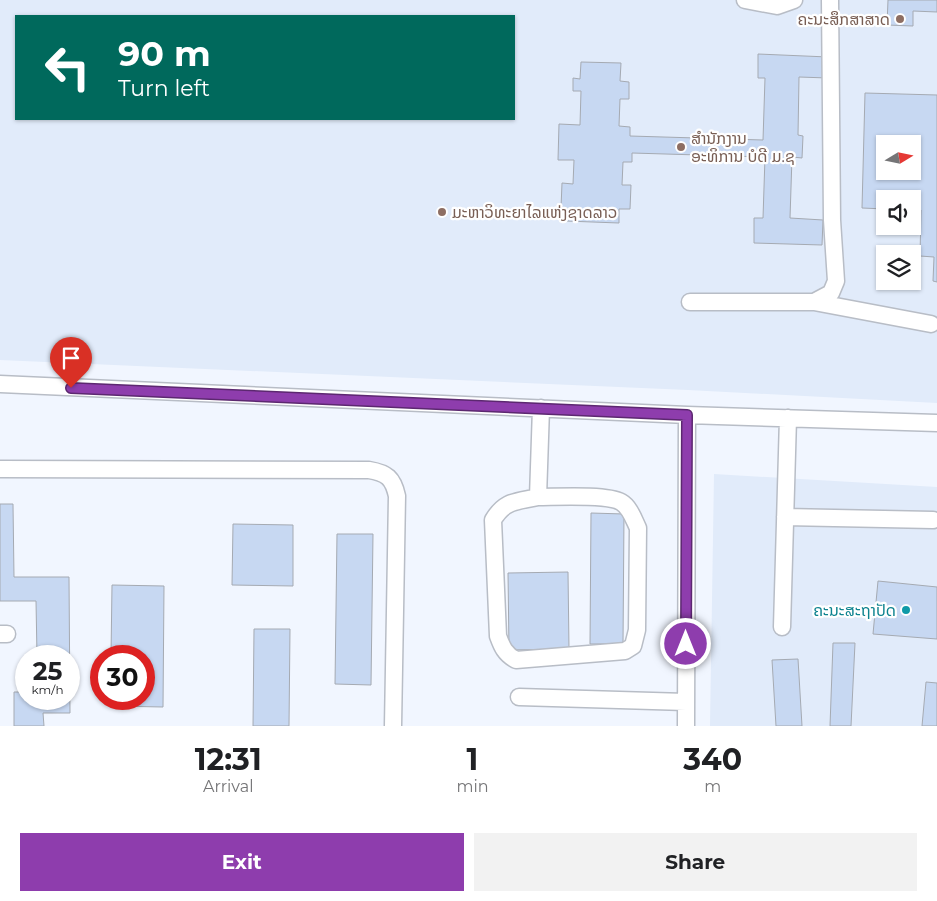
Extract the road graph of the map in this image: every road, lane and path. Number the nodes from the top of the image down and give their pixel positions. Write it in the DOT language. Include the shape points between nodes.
graph roads {
  1 [pos="745,0"];
  2 [pos="794,0"];
  3 [pos="830,0"];
  4 [pos="690,302"];
  5 [pos="814,302"];
  6 [pos="931,324"];
  7 [pos="0,384"];
  8 [pos="541,408"];
  9 [pos="687,415"];
  10 [pos="788,418"];
  11 [pos="937,423"];
  12 [pos="0,469"];
  13 [pos="538,497"];
  14 [pos="785,517"];
  15 [pos="933,520"];
  16 [pos="782,627"];
  17 [pos="519,697"];
  18 [pos="686,702"];
  19 [pos="393,726"];
  20 [pos="686,726"];
  1 -- 2 [label="street" via="777,6"];
  3 -- 5 [label="street" via="832,220 836,281 831,293"];
  4 -- 5 [label="street"];
  5 -- 6 [label="street"];
  7 -- 8 [label="street"];
  8 -- 9 [label="street"];
  8 -- 13 [label="street"];
  9 -- 10 [label="street"];
  9 -- 18 [label="street"];
  10 -- 11 [label="street"];
  10 -- 14 [label="street"];
  12 -- 19 [label="street" via="381,472 395,486 397,496"];
  13 -- 13 [label="street" via="604,498 621,502 632,514 638,528 637,630 633,646 626,651 516,660 503,649 498,636 493,520 500,508"];
  14 -- 15 [label="street"];
  14 -- 16 [label="street"];
  17 -- 18 [label="street"];
  18 -- 20 [label="street"];
}
